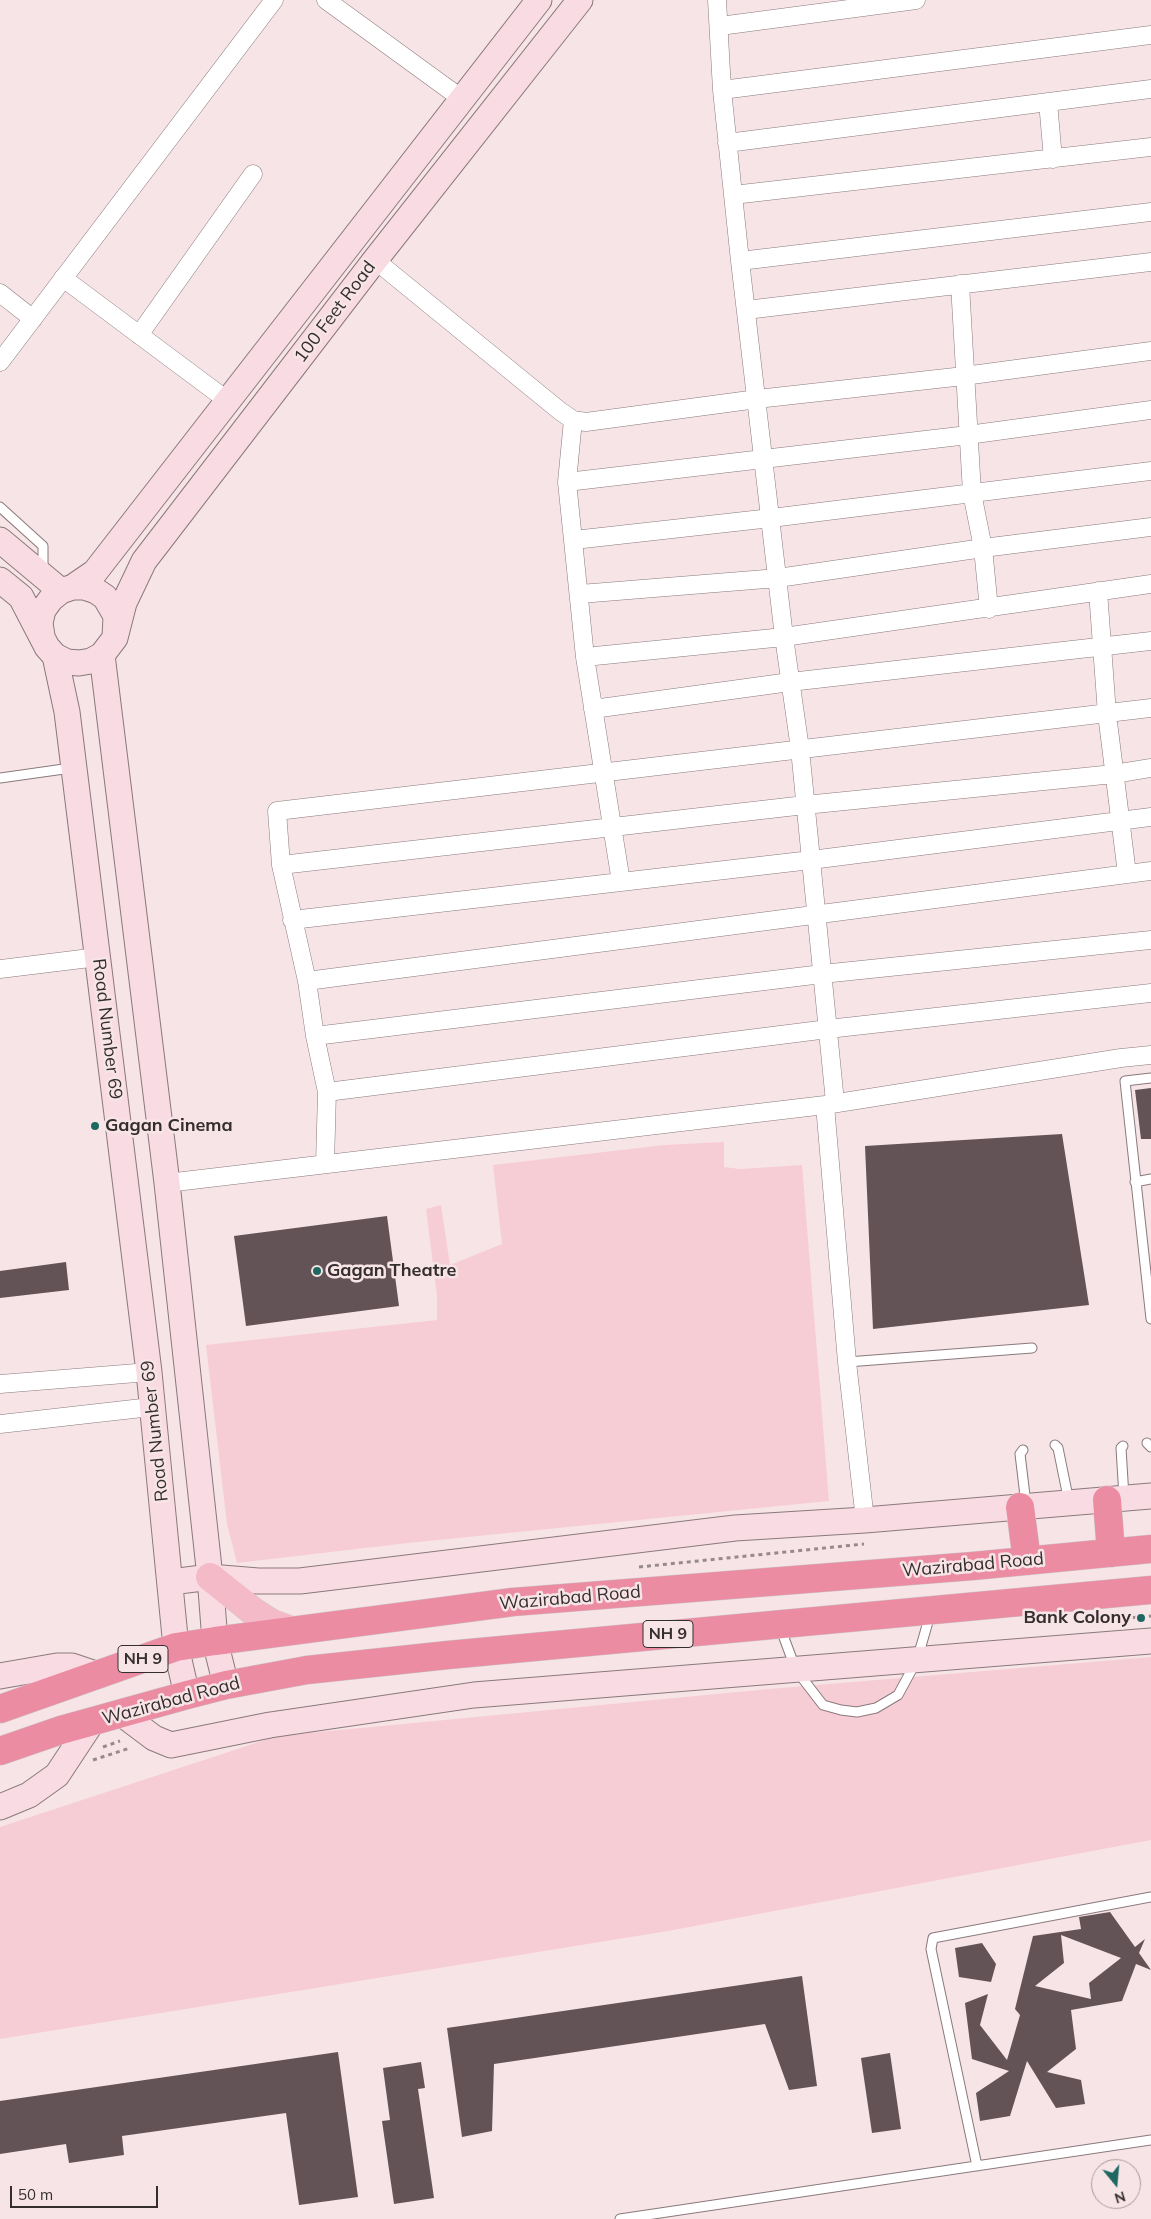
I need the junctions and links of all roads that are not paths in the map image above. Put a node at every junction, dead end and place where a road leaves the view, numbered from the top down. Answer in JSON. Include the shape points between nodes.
{"nodes":[{"id":1,"x":274,"y":0,"type":"edge"},
{"id":2,"x":326,"y":0,"type":"edge"},
{"id":3,"x":539,"y":0,"type":"edge"},
{"id":4,"x":580,"y":0,"type":"edge"},
{"id":5,"x":717,"y":0,"type":"edge"},
{"id":6,"x":916,"y":0,"type":"edge"},
{"id":7,"x":720,"y":26,"type":"junction"},
{"id":8,"x":1151,"y":35,"type":"edge"},
{"id":9,"x":1151,"y":89,"type":"edge"},
{"id":10,"x":722,"y":90,"type":"junction"},
{"id":11,"x":462,"y":99,"type":"junction"},
{"id":12,"x":1048,"y":102,"type":"junction"},
{"id":13,"x":727,"y":143,"type":"junction"},
{"id":14,"x":1151,"y":147,"type":"edge"},
{"id":15,"x":1052,"y":159,"type":"junction"},
{"id":16,"x":253,"y":174,"type":"dead end"},
{"id":17,"x":733,"y":195,"type":"junction"},
{"id":18,"x":1151,"y":212,"type":"edge"},
{"id":19,"x":375,"y":260,"type":"junction"},
{"id":20,"x":740,"y":261,"type":"junction"},
{"id":21,"x":1151,"y":262,"type":"edge"},
{"id":22,"x":64,"y":278,"type":"junction"},
{"id":23,"x":960,"y":284,"type":"junction"},
{"id":24,"x":0,"y":293,"type":"edge"},
{"id":25,"x":746,"y":310,"type":"junction"},
{"id":26,"x":33,"y":319,"type":"junction"},
{"id":27,"x":139,"y":335,"type":"junction"},
{"id":28,"x":1151,"y":351,"type":"edge"},
{"id":29,"x":0,"y":362,"type":"edge"},
{"id":30,"x":964,"y":376,"type":"junction"},
{"id":31,"x":757,"y":399,"type":"junction"},
{"id":32,"x":228,"y":402,"type":"junction"},
{"id":33,"x":1151,"y":410,"type":"edge"},
{"id":34,"x":573,"y":420,"type":"junction"},
{"id":35,"x":968,"y":436,"type":"junction"},
{"id":36,"x":764,"y":459,"type":"junction"},
{"id":37,"x":1151,"y":471,"type":"edge"},
{"id":38,"x":567,"y":482,"type":"junction"},
{"id":39,"x":972,"y":493,"type":"junction"},
{"id":40,"x":0,"y":507,"type":"edge"},
{"id":41,"x":771,"y":518,"type":"junction"},
{"id":42,"x":1151,"y":527,"type":"edge"},
{"id":43,"x":0,"y":540,"type":"edge"},
{"id":44,"x":574,"y":540,"type":"junction"},
{"id":45,"x":982,"y":548,"type":"junction"},
{"id":46,"x":778,"y":578,"type":"junction"},
{"id":47,"x":0,"y":580,"type":"edge"},
{"id":48,"x":59,"y":584,"type":"junction"},
{"id":49,"x":1151,"y":584,"type":"edge"},
{"id":50,"x":1098,"y":591,"type":"junction"},
{"id":51,"x":580,"y":594,"type":"junction"},
{"id":52,"x":989,"y":609,"type":"junction"},
{"id":53,"x":784,"y":637,"type":"junction"},
{"id":54,"x":1151,"y":641,"type":"edge"},
{"id":55,"x":48,"y":646,"type":"junction"},
{"id":56,"x":109,"y":646,"type":"junction"},
{"id":57,"x":1102,"y":647,"type":"junction"},
{"id":58,"x":585,"y":657,"type":"junction"},
{"id":59,"x":790,"y":682,"type":"junction"},
{"id":60,"x":1151,"y":708,"type":"edge"},
{"id":61,"x":593,"y":710,"type":"junction"},
{"id":62,"x":1107,"y":714,"type":"junction"},
{"id":63,"x":800,"y":749,"type":"junction"},
{"id":64,"x":74,"y":767,"type":"junction"},
{"id":65,"x":1151,"y":768,"type":"edge"},
{"id":66,"x":603,"y":773,"type":"junction"},
{"id":67,"x":1114,"y":774,"type":"junction"},
{"id":68,"x":0,"y":778,"type":"edge"},
{"id":69,"x":805,"y":806,"type":"junction"},
{"id":70,"x":1151,"y":817,"type":"edge"},
{"id":71,"x":1120,"y":821,"type":"junction"},
{"id":72,"x":612,"y":827,"type":"junction"},
{"id":73,"x":810,"y":860,"type":"junction"},
{"id":74,"x":281,"y":864,"type":"junction"},
{"id":75,"x":1151,"y":871,"type":"edge"},
{"id":76,"x":1127,"y":874,"type":"junction"},
{"id":77,"x":621,"y":882,"type":"junction"},
{"id":78,"x":816,"y":914,"type":"junction"},
{"id":79,"x":292,"y":920,"type":"junction"},
{"id":80,"x":1151,"y":940,"type":"edge"},
{"id":81,"x":98,"y":957,"type":"junction"},
{"id":82,"x":0,"y":969,"type":"edge"},
{"id":83,"x":822,"y":974,"type":"junction"},
{"id":84,"x":307,"y":980,"type":"junction"},
{"id":85,"x":1151,"y":993,"type":"edge"},
{"id":86,"x":828,"y":1029,"type":"junction"},
{"id":87,"x":315,"y":1036,"type":"junction"},
{"id":88,"x":1151,"y":1055,"type":"edge"},
{"id":89,"x":1151,"y":1078,"type":"edge"},
{"id":90,"x":327,"y":1092,"type":"junction"},
{"id":91,"x":830,"y":1103,"type":"junction"},
{"id":92,"x":325,"y":1164,"type":"junction"},
{"id":93,"x":1151,"y":1179,"type":"edge"},
{"id":94,"x":1135,"y":1182,"type":"junction"},
{"id":95,"x":167,"y":1183,"type":"junction"},
{"id":96,"x":1147,"y":1261,"type":"edge"},
{"id":97,"x":1151,"y":1319,"type":"edge"},
{"id":98,"x":1032,"y":1348,"type":"dead end"},
{"id":99,"x":847,"y":1362,"type":"junction"},
{"id":100,"x":149,"y":1372,"type":"junction"},
{"id":101,"x":0,"y":1384,"type":"edge"},
{"id":102,"x":151,"y":1407,"type":"junction"},
{"id":103,"x":0,"y":1424,"type":"edge"},
{"id":104,"x":1055,"y":1445,"type":"dead end"},
{"id":105,"x":1123,"y":1446,"type":"dead end"},
{"id":106,"x":1023,"y":1450,"type":"dead end"},
{"id":107,"x":1151,"y":1496,"type":"edge"},
{"id":108,"x":1116,"y":1499,"type":"junction"},
{"id":109,"x":1069,"y":1503,"type":"junction"},
{"id":110,"x":1023,"y":1507,"type":"junction"},
{"id":111,"x":865,"y":1520,"type":"junction"},
{"id":112,"x":1151,"y":1549,"type":"edge"},
{"id":113,"x":1111,"y":1553,"type":"junction"},
{"id":114,"x":1027,"y":1561,"type":"junction"},
{"id":115,"x":210,"y":1577,"type":"junction"},
{"id":116,"x":171,"y":1582,"type":"junction"},
{"id":117,"x":1151,"y":1590,"type":"edge"},
{"id":118,"x":931,"y":1610,"type":"junction"},
{"id":119,"x":779,"y":1624,"type":"junction"},
{"id":120,"x":290,"y":1630,"type":"junction"},
{"id":121,"x":215,"y":1641,"type":"junction"},
{"id":122,"x":1151,"y":1641,"type":"edge"},
{"id":123,"x":176,"y":1647,"type":"junction"},
{"id":124,"x":917,"y":1660,"type":"junction"},
{"id":125,"x":796,"y":1670,"type":"junction"},
{"id":126,"x":99,"y":1675,"type":"junction"},
{"id":127,"x":0,"y":1676,"type":"edge"},
{"id":128,"x":226,"y":1685,"type":"junction"},
{"id":129,"x":186,"y":1695,"type":"junction"},
{"id":130,"x":0,"y":1709,"type":"edge"},
{"id":131,"x":122,"y":1714,"type":"junction"},
{"id":132,"x":92,"y":1722,"type":"junction"},
{"id":133,"x":0,"y":1751,"type":"edge"},
{"id":134,"x":0,"y":1807,"type":"edge"},
{"id":135,"x":1151,"y":1897,"type":"edge"},
{"id":136,"x":1151,"y":2140,"type":"edge"},
{"id":137,"x":977,"y":2166,"type":"junction"},
{"id":138,"x":620,"y":2219,"type":"edge"}],
"edges":[{"from":1,"to":22,"type":"street"},
{"from":2,"to":11,"type":"street"},
{"from":3,"to":11,"type":"main road","name":"100 Feet Road"},
{"from":4,"to":19,"type":"main road","name":"100 Feet Road"},
{"from":5,"to":7,"type":"street"},
{"from":6,"to":7,"type":"street"},
{"from":7,"to":10,"type":"street"},
{"from":8,"to":10,"type":"street"},
{"from":9,"to":12,"type":"street"},
{"from":10,"to":13,"type":"street"},
{"from":11,"to":32,"type":"main road","name":"100 Feet Road"},
{"from":12,"to":13,"type":"street"},
{"from":12,"to":15,"type":"street"},
{"from":13,"to":17,"type":"street"},
{"from":14,"to":15,"type":"street"},
{"from":15,"to":17,"type":"street"},
{"from":16,"to":27,"type":"street"},
{"from":17,"to":20,"type":"street"},
{"from":18,"to":20,"type":"street"},
{"from":19,"to":34,"type":"street"},
{"from":19,"to":56,"type":"main road","name":"100 Feet Road","via":[[144,561],[124,603]]},
{"from":20,"to":25,"type":"street"},
{"from":21,"to":23,"type":"street"},
{"from":22,"to":26,"type":"street"},
{"from":22,"to":27,"type":"street"},
{"from":23,"to":25,"type":"street"},
{"from":23,"to":30,"type":"street"},
{"from":24,"to":26,"type":"street"},
{"from":25,"to":31,"type":"street"},
{"from":26,"to":29,"type":"street"},
{"from":27,"to":32,"type":"street"},
{"from":28,"to":30,"type":"street"},
{"from":30,"to":31,"type":"street"},
{"from":30,"to":35,"type":"street"},
{"from":31,"to":34,"type":"street","via":[[603,421]]},
{"from":31,"to":36,"type":"street"},
{"from":32,"to":48,"type":"main road","name":"100 Feet Road","via":[[95,572]]},
{"from":33,"to":35,"type":"street"},
{"from":34,"to":38,"type":"street"},
{"from":35,"to":36,"type":"street"},
{"from":35,"to":39,"type":"street"},
{"from":36,"to":38,"type":"street"},
{"from":36,"to":41,"type":"street"},
{"from":37,"to":39,"type":"street"},
{"from":38,"to":44,"type":"street"},
{"from":39,"to":41,"type":"street"},
{"from":39,"to":45,"type":"street"},
{"from":40,"to":48,"type":"lane","via":[[44,546]]},
{"from":41,"to":44,"type":"street"},
{"from":41,"to":46,"type":"street"},
{"from":42,"to":45,"type":"street"},
{"from":43,"to":48,"type":"main road"},
{"from":44,"to":51,"type":"street"},
{"from":45,"to":46,"type":"street"},
{"from":45,"to":52,"type":"street"},
{"from":46,"to":51,"type":"street"},
{"from":46,"to":53,"type":"street"},
{"from":47,"to":55,"type":"main road","via":[[21,596]]},
{"from":48,"to":55,"type":"main road","via":[[43,610],[40,622]]},
{"from":48,"to":56,"type":"main road","via":[[96,590],[105,597],[116,616]]},
{"from":49,"to":50,"type":"street"},
{"from":50,"to":52,"type":"street"},
{"from":50,"to":57,"type":"street"},
{"from":51,"to":58,"type":"street"},
{"from":52,"to":53,"type":"street"},
{"from":53,"to":58,"type":"street"},
{"from":53,"to":59,"type":"street"},
{"from":54,"to":57,"type":"street"},
{"from":55,"to":56,"type":"main road","via":[[66,662],[79,664],[91,661]]},
{"from":55,"to":64,"type":"main road","name":"Road Number 69","via":[[67,712]]},
{"from":56,"to":95,"type":"main road"},
{"from":57,"to":59,"type":"street"},
{"from":57,"to":62,"type":"street"},
{"from":58,"to":61,"type":"street"},
{"from":59,"to":61,"type":"street"},
{"from":59,"to":63,"type":"street"},
{"from":60,"to":62,"type":"street"},
{"from":61,"to":66,"type":"street"},
{"from":62,"to":63,"type":"street"},
{"from":62,"to":67,"type":"street"},
{"from":63,"to":66,"type":"street"},
{"from":63,"to":69,"type":"street"},
{"from":64,"to":68,"type":"lane"},
{"from":64,"to":81,"type":"main road","name":"Road Number 69"},
{"from":65,"to":67,"type":"street"},
{"from":66,"to":72,"type":"street"},
{"from":66,"to":74,"type":"street","via":[[277,811]]},
{"from":67,"to":69,"type":"street"},
{"from":67,"to":71,"type":"street"},
{"from":69,"to":72,"type":"street"},
{"from":69,"to":73,"type":"street"},
{"from":70,"to":71,"type":"street"},
{"from":71,"to":73,"type":"street"},
{"from":71,"to":76,"type":"street"},
{"from":72,"to":74,"type":"street"},
{"from":72,"to":77,"type":"street"},
{"from":73,"to":77,"type":"street"},
{"from":73,"to":78,"type":"street"},
{"from":74,"to":79,"type":"street"},
{"from":75,"to":76,"type":"street"},
{"from":76,"to":78,"type":"street"},
{"from":77,"to":79,"type":"street"},
{"from":78,"to":83,"type":"street"},
{"from":78,"to":84,"type":"street"},
{"from":79,"to":84,"type":"street"},
{"from":80,"to":83,"type":"street"},
{"from":81,"to":82,"type":"street"},
{"from":81,"to":100,"type":"main road","name":"Road Number 69"},
{"from":83,"to":86,"type":"street"},
{"from":83,"to":87,"type":"street"},
{"from":84,"to":87,"type":"street"},
{"from":85,"to":86,"type":"street"},
{"from":86,"to":90,"type":"street"},
{"from":86,"to":91,"type":"street"},
{"from":87,"to":90,"type":"street"},
{"from":88,"to":91,"type":"street"},
{"from":89,"to":94,"type":"lane","via":[[1125,1081]]},
{"from":90,"to":92,"type":"street"},
{"from":91,"to":92,"type":"street"},
{"from":91,"to":99,"type":"street"},
{"from":92,"to":95,"type":"street"},
{"from":93,"to":94,"type":"lane"},
{"from":94,"to":96,"type":"lane"},
{"from":95,"to":115,"type":"main road"},
{"from":96,"to":97,"type":"lane"},
{"from":98,"to":99,"type":"lane"},
{"from":99,"to":111,"type":"street"},
{"from":100,"to":101,"type":"street"},
{"from":100,"to":102,"type":"main road","name":"Road Number 69"},
{"from":102,"to":103,"type":"street"},
{"from":102,"to":116,"type":"main road","name":"Road Number 69"},
{"from":104,"to":109,"type":"lane"},
{"from":105,"to":108,"type":"lane"},
{"from":106,"to":110,"type":"lane","via":[[1020,1454]]},
{"from":107,"to":108,"type":"main road"},
{"from":108,"to":109,"type":"main road"},
{"from":108,"to":113,"type":"highway"},
{"from":109,"to":110,"type":"main road"},
{"from":110,"to":111,"type":"main road"},
{"from":110,"to":114,"type":"highway"},
{"from":111,"to":115,"type":"main road","via":[[735,1528],[300,1580]]},
{"from":112,"to":113,"type":"highway","name":"Wazirabad Road","number":"NH 9"},
{"from":113,"to":114,"type":"highway","name":"Wazirabad Road","number":"NH 9"},
{"from":114,"to":120,"type":"highway","name":"Wazirabad Road","number":"NH 9","via":[[513,1602]]},
{"from":115,"to":116,"type":"main road"},
{"from":115,"to":120,"type":"main road","via":[[254,1612]]},
{"from":115,"to":121,"type":"main road"},
{"from":116,"to":123,"type":"main road","name":"Road Number 69"},
{"from":117,"to":118,"type":"highway","name":"Wazirabad Road","number":"NH 9"},
{"from":118,"to":119,"type":"highway","name":"Wazirabad Road","number":"NH 9"},
{"from":118,"to":124,"type":"lane"},
{"from":119,"to":125,"type":"lane"},
{"from":119,"to":128,"type":"highway","name":"Wazirabad Road","number":"NH 9","via":[[307,1670]]},
{"from":120,"to":121,"type":"highway","name":"Wazirabad Road","number":"NH 9"},
{"from":121,"to":123,"type":"highway","name":"Wazirabad Road","number":"NH 9"},
{"from":121,"to":128,"type":"main road"},
{"from":122,"to":124,"type":"main road"},
{"from":123,"to":126,"type":"highway","name":"Wazirabad Road","number":"NH 9"},
{"from":123,"to":129,"type":"main road","name":"Road Number 69"},
{"from":124,"to":125,"type":"main road"},
{"from":124,"to":125,"type":"lane","via":[[898,1695],[876,1708],[857,1712],[823,1705]]},
{"from":125,"to":131,"type":"main road","via":[[474,1695],[270,1725],[171,1745],[154,1738]]},
{"from":126,"to":127,"type":"main road","via":[[72,1666],[57,1666]]},
{"from":126,"to":130,"type":"highway","name":"Wazirabad Road","number":"NH 9"},
{"from":128,"to":129,"type":"highway","name":"Wazirabad Road","number":"NH 9"},
{"from":129,"to":131,"type":"highway","name":"Wazirabad Road","number":"NH 9"},
{"from":131,"to":132,"type":"highway","name":"Wazirabad Road","number":"NH 9"},
{"from":132,"to":133,"type":"highway","name":"Wazirabad Road","number":"NH 9"},
{"from":132,"to":134,"type":"main road","via":[[57,1775],[29,1795]]},
{"from":135,"to":137,"type":"lane","via":[[933,1938],[932,1949]]},
{"from":136,"to":137,"type":"lane"},
{"from":137,"to":138,"type":"lane"}]}
